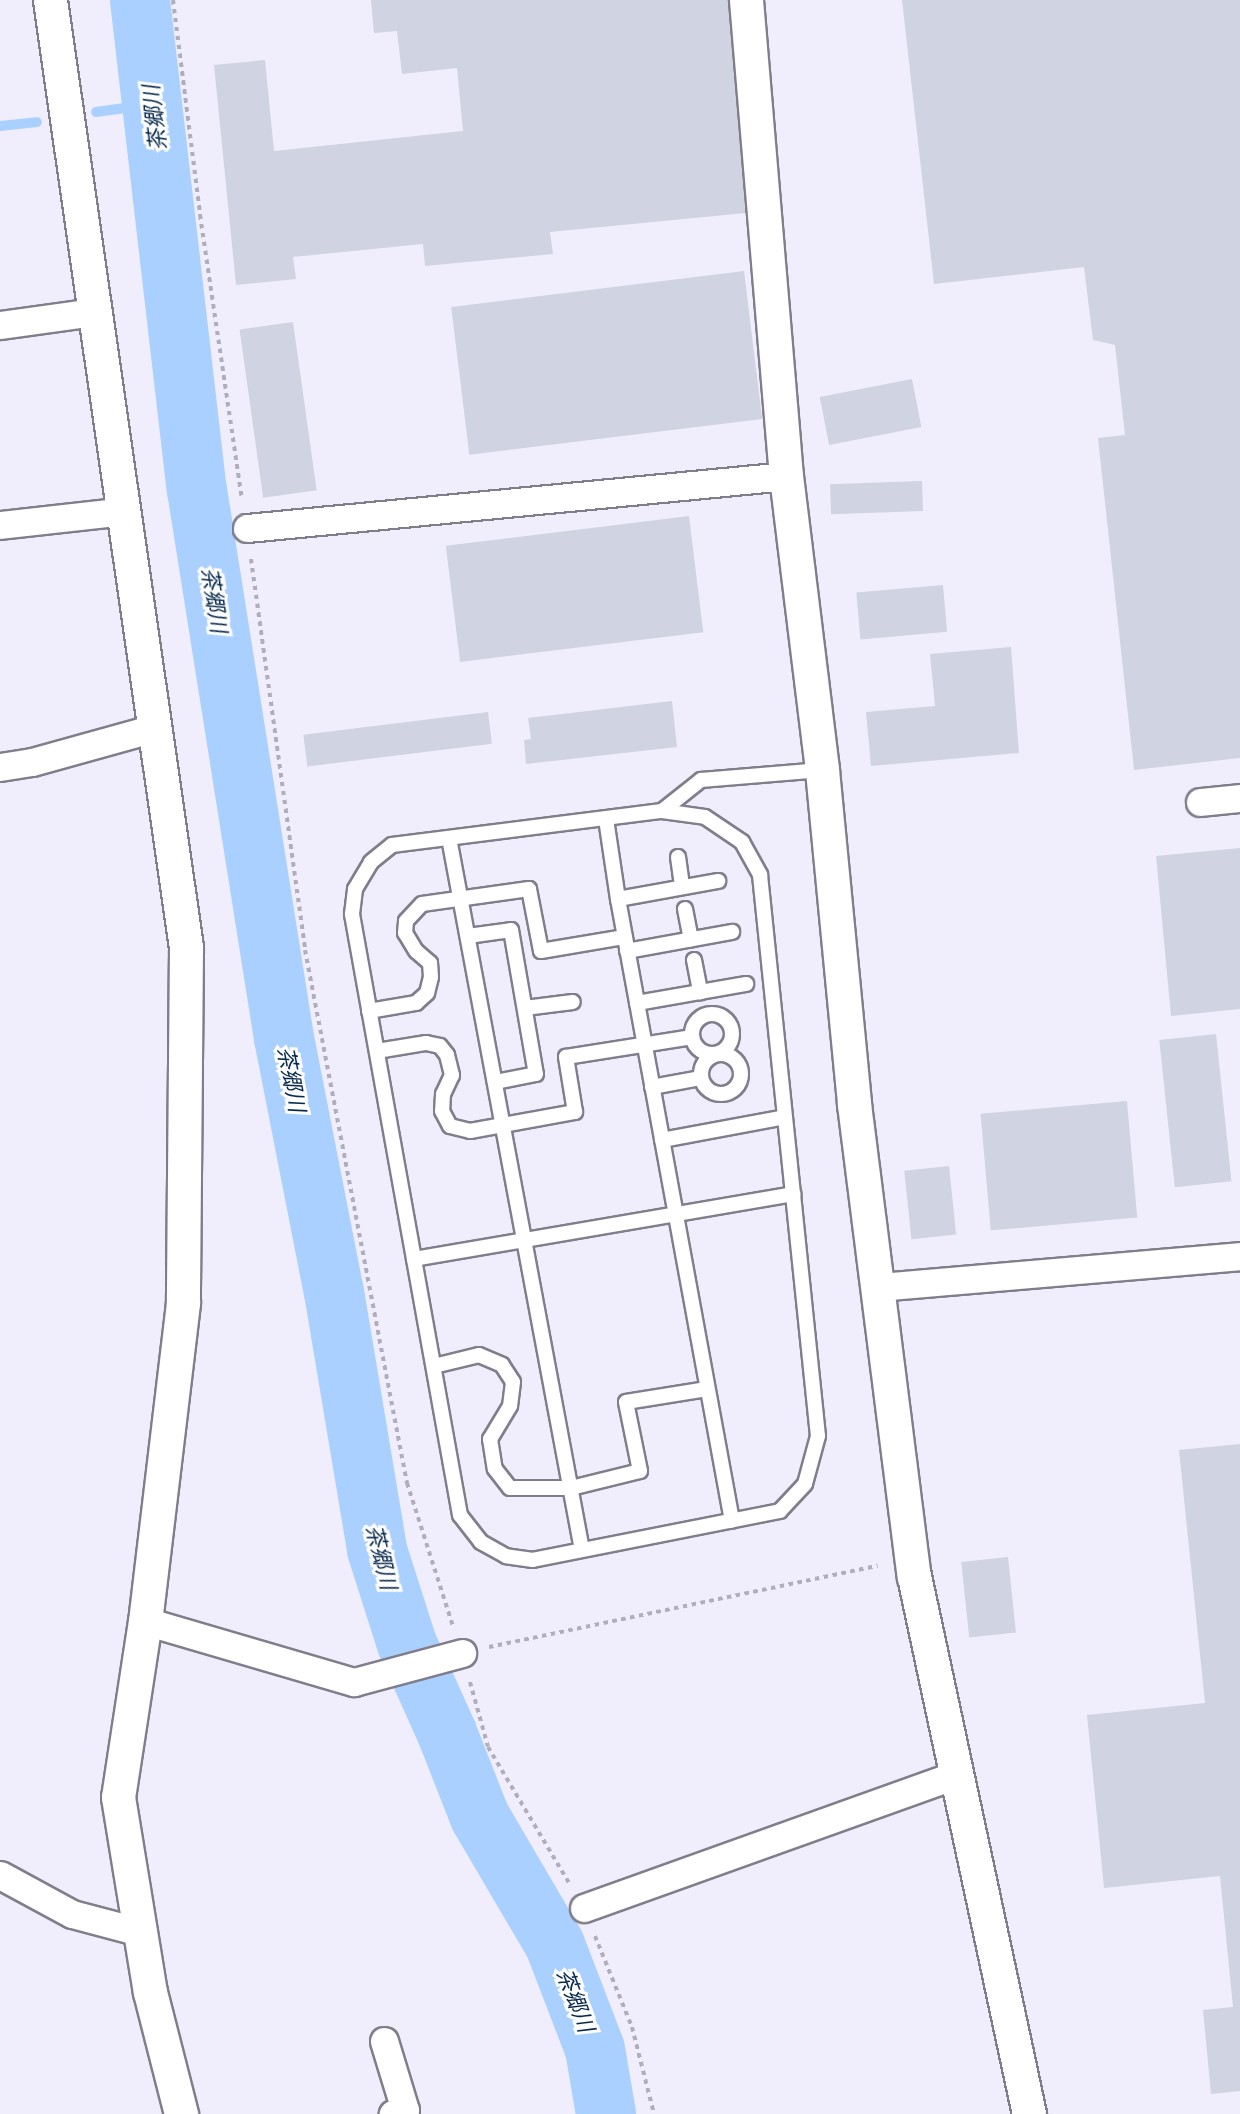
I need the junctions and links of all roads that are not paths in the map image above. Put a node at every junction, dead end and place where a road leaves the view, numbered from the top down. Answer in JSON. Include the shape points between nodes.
{"nodes":[{"id":1,"x":50,"y":0,"type":"edge"},
{"id":2,"x":746,"y":0,"type":"edge"},
{"id":3,"x":94,"y":312,"type":"junction"},
{"id":4,"x":0,"y":325,"type":"edge"},
{"id":5,"x":786,"y":476,"type":"junction"},
{"id":6,"x":124,"y":511,"type":"junction"},
{"id":7,"x":0,"y":525,"type":"edge"},
{"id":8,"x":247,"y":528,"type":"road end"},
{"id":9,"x":155,"y":728,"type":"junction"},
{"id":10,"x":0,"y":767,"type":"edge"},
{"id":11,"x":822,"y":770,"type":"junction"},
{"id":12,"x":1240,"y":798,"type":"edge"},
{"id":13,"x":1200,"y":802,"type":"dead end"},
{"id":14,"x":662,"y":812,"type":"junction"},
{"id":15,"x":606,"y":819,"type":"junction"},
{"id":16,"x":449,"y":838,"type":"junction"},
{"id":17,"x":678,"y":857,"type":"dead end"},
{"id":18,"x":718,"y":881,"type":"dead end"},
{"id":19,"x":682,"y":887,"type":"junction"},
{"id":20,"x":460,"y":899,"type":"junction"},
{"id":21,"x":618,"y":899,"type":"junction"},
{"id":22,"x":686,"y":909,"type":"dead end"},
{"id":23,"x":732,"y":932,"type":"dead end"},
{"id":24,"x":468,"y":936,"type":"junction"},
{"id":25,"x":692,"y":939,"type":"junction"},
{"id":26,"x":626,"y":944,"type":"junction"},
{"id":27,"x":694,"y":960,"type":"dead end"},
{"id":28,"x":746,"y":984,"type":"dead end"},
{"id":29,"x":700,"y":992,"type":"junction"},
{"id":30,"x":573,"y":1002,"type":"dead end"},
{"id":31,"x":636,"y":1003,"type":"junction"},
{"id":32,"x":525,"y":1008,"type":"junction"},
{"id":33,"x":369,"y":1011,"type":"junction"},
{"id":34,"x":692,"y":1037,"type":"dead end"},
{"id":35,"x":644,"y":1046,"type":"junction"},
{"id":36,"x":377,"y":1051,"type":"junction"},
{"id":37,"x":701,"y":1078,"type":"dead end"},
{"id":38,"x":495,"y":1082,"type":"junction"},
{"id":39,"x":652,"y":1087,"type":"junction"},
{"id":40,"x":785,"y":1117,"type":"junction"},
{"id":41,"x":503,"y":1126,"type":"junction"},
{"id":42,"x":662,"y":1140,"type":"junction"},
{"id":43,"x":793,"y":1194,"type":"junction"},
{"id":44,"x":675,"y":1214,"type":"junction"},
{"id":45,"x":524,"y":1240,"type":"junction"},
{"id":46,"x":1240,"y":1256,"type":"edge"},
{"id":47,"x":414,"y":1259,"type":"junction"},
{"id":48,"x":879,"y":1287,"type":"junction"},
{"id":49,"x":434,"y":1366,"type":"junction"},
{"id":50,"x":707,"y":1389,"type":"junction"},
{"id":51,"x":571,"y":1488,"type":"junction"},
{"id":52,"x":732,"y":1521,"type":"junction"},
{"id":53,"x":582,"y":1550,"type":"junction"},
{"id":54,"x":145,"y":1621,"type":"junction"},
{"id":55,"x":462,"y":1653,"type":"road end"},
{"id":56,"x":957,"y":1775,"type":"junction"},
{"id":57,"x":0,"y":1875,"type":"edge"},
{"id":58,"x":584,"y":1908,"type":"road end"},
{"id":59,"x":140,"y":1932,"type":"junction"},
{"id":60,"x":384,"y":2041,"type":"dead end"},
{"id":61,"x":181,"y":2114,"type":"edge"},
{"id":62,"x":393,"y":2114,"type":"edge"},
{"id":63,"x":1029,"y":2114,"type":"edge"}],
"edges":[{"from":1,"to":3,"type":"street"},
{"from":2,"to":5,"type":"street"},
{"from":3,"to":4,"type":"street"},
{"from":3,"to":6,"type":"street"},
{"from":5,"to":8,"type":"street"},
{"from":5,"to":11,"type":"street"},
{"from":6,"to":7,"type":"street"},
{"from":6,"to":9,"type":"street"},
{"from":9,"to":10,"type":"street"},
{"from":9,"to":54,"type":"street","via":[[186,947],[183,1303]]},
{"from":11,"to":14,"type":"lane","via":[[701,780]]},
{"from":11,"to":48,"type":"street","via":[[854,1104]]},
{"from":12,"to":13,"type":"street"},
{"from":14,"to":15,"type":"lane"},
{"from":14,"to":40,"type":"lane","via":[[705,817],[742,842],[760,875]]},
{"from":15,"to":16,"type":"lane"},
{"from":15,"to":21,"type":"lane"},
{"from":16,"to":20,"type":"lane"},
{"from":16,"to":33,"type":"lane","via":[[392,845],[371,862],[355,889],[352,914]]},
{"from":17,"to":19,"type":"lane"},
{"from":18,"to":19,"type":"lane"},
{"from":19,"to":21,"type":"lane"},
{"from":20,"to":24,"type":"lane"},
{"from":20,"to":26,"type":"lane","via":[[529,890],[541,951]]},
{"from":20,"to":33,"type":"lane","via":[[422,903],[406,921],[409,941],[430,963],[427,993],[416,1003]]},
{"from":21,"to":26,"type":"lane"},
{"from":22,"to":25,"type":"lane"},
{"from":23,"to":25,"type":"lane"},
{"from":24,"to":32,"type":"lane","via":[[511,930]]},
{"from":24,"to":38,"type":"lane"},
{"from":25,"to":26,"type":"lane"},
{"from":26,"to":31,"type":"lane"},
{"from":27,"to":29,"type":"lane"},
{"from":28,"to":29,"type":"lane"},
{"from":29,"to":31,"type":"lane"},
{"from":30,"to":32,"type":"lane"},
{"from":31,"to":35,"type":"lane"},
{"from":32,"to":38,"type":"lane","via":[[536,1074]]},
{"from":33,"to":36,"type":"lane"},
{"from":34,"to":35,"type":"lane"},
{"from":35,"to":39,"type":"lane"},
{"from":35,"to":41,"type":"lane","via":[[566,1057],[575,1112]]},
{"from":36,"to":41,"type":"lane","via":[[426,1043],[440,1046],[447,1055],[452,1075],[442,1102],[450,1126],[470,1131]]},
{"from":36,"to":47,"type":"lane"},
{"from":37,"to":39,"type":"lane"},
{"from":38,"to":41,"type":"lane"},
{"from":39,"to":42,"type":"lane"},
{"from":40,"to":42,"type":"lane"},
{"from":40,"to":43,"type":"lane"},
{"from":41,"to":45,"type":"lane"},
{"from":42,"to":44,"type":"lane"},
{"from":43,"to":44,"type":"lane"},
{"from":43,"to":52,"type":"lane","via":[[818,1436],[805,1484],[780,1511]]},
{"from":44,"to":45,"type":"lane"},
{"from":44,"to":50,"type":"lane"},
{"from":45,"to":47,"type":"lane"},
{"from":45,"to":51,"type":"lane"},
{"from":46,"to":48,"type":"street"},
{"from":47,"to":49,"type":"lane"},
{"from":48,"to":56,"type":"street","via":[[912,1560]]},
{"from":49,"to":51,"type":"lane","via":[[479,1355],[502,1365],[513,1382],[510,1406],[490,1439],[495,1469],[510,1488]]},
{"from":49,"to":53,"type":"lane","via":[[460,1515],[481,1542],[506,1556],[533,1560]]},
{"from":50,"to":51,"type":"lane","via":[[626,1402],[640,1471]]},
{"from":50,"to":52,"type":"lane"},
{"from":51,"to":53,"type":"lane"},
{"from":52,"to":53,"type":"lane"},
{"from":54,"to":55,"type":"street","via":[[354,1682]]},
{"from":54,"to":59,"type":"street","via":[[118,1797]]},
{"from":56,"to":58,"type":"street"},
{"from":56,"to":63,"type":"street"},
{"from":57,"to":59,"type":"street","via":[[72,1914]]},
{"from":59,"to":61,"type":"street","via":[[150,1992]]},
{"from":60,"to":62,"type":"street","via":[[405,2110]]}]}
